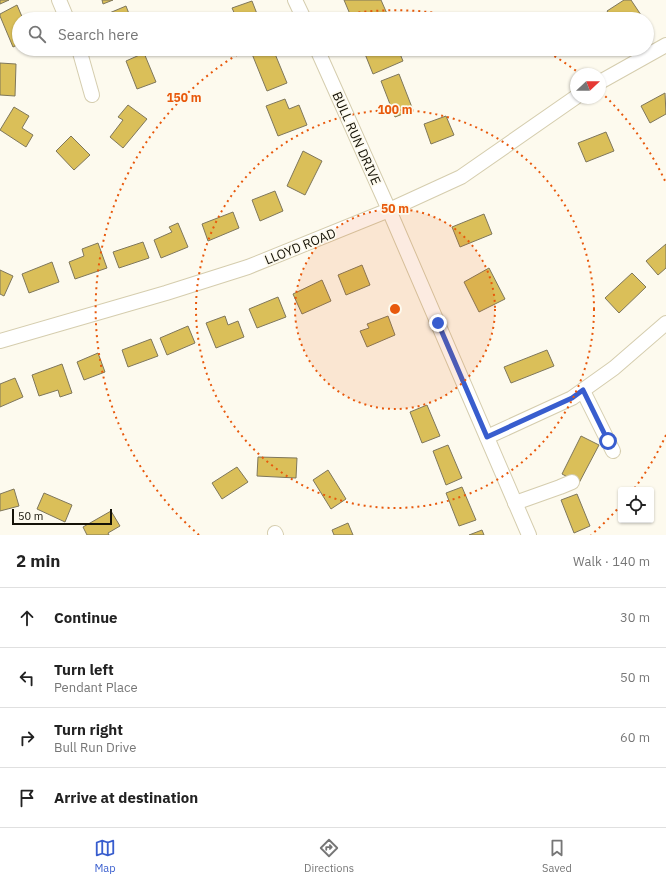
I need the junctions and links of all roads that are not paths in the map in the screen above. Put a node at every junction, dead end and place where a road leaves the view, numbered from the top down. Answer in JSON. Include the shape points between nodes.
{"nodes":[{"id":1,"x":59,"y":0,"type":"edge"},
{"id":2,"x":295,"y":0,"type":"edge"},
{"id":3,"x":64,"y":12,"type":"edge"},
{"id":4,"x":301,"y":12,"type":"edge"},
{"id":5,"x":666,"y":45,"type":"edge"},
{"id":6,"x":654,"y":52,"type":"edge"},
{"id":7,"x":81,"y":56,"type":"edge"},
{"id":8,"x":320,"y":56,"type":"edge"},
{"id":9,"x":646,"y":56,"type":"edge"},
{"id":10,"x":606,"y":79,"type":"edge"},
{"id":11,"x":92,"y":95,"type":"dead end"},
{"id":12,"x":570,"y":102,"type":"edge"},
{"id":13,"x":389,"y":210,"type":"junction"},
{"id":14,"x":666,"y":323,"type":"edge"},
{"id":15,"x":0,"y":341,"type":"edge"},
{"id":16,"x":583,"y":390,"type":"junction"},
{"id":17,"x":487,"y":437,"type":"junction"},
{"id":18,"x":613,"y":451,"type":"dead end"},
{"id":19,"x":572,"y":482,"type":"dead end"},
{"id":20,"x":515,"y":503,"type":"junction"},
{"id":21,"x":529,"y":535,"type":"edge"}],
"edges":[{"from":1,"to":3,"type":"street"},
{"from":2,"to":4,"type":"street"},
{"from":5,"to":6,"type":"street"},
{"from":7,"to":11,"type":"street"},
{"from":8,"to":13,"type":"street","name":"BULL RUN DRIVE"},
{"from":9,"to":10,"type":"street"},
{"from":12,"to":13,"type":"street","name":"LLOYD ROAD","via":[[461,177]]},
{"from":13,"to":15,"type":"street","name":"LLOYD ROAD","via":[[248,267]]},
{"from":13,"to":17,"type":"street","name":"BULL RUN DRIVE"},
{"from":14,"to":16,"type":"street","via":[[614,368]]},
{"from":16,"to":17,"type":"street","via":[[572,398]]},
{"from":16,"to":18,"type":"street"},
{"from":17,"to":20,"type":"street","name":"BULL RUN DRIVE"},
{"from":19,"to":20,"type":"street"},
{"from":20,"to":21,"type":"street","name":"BULL RUN DRIVE"}]}
